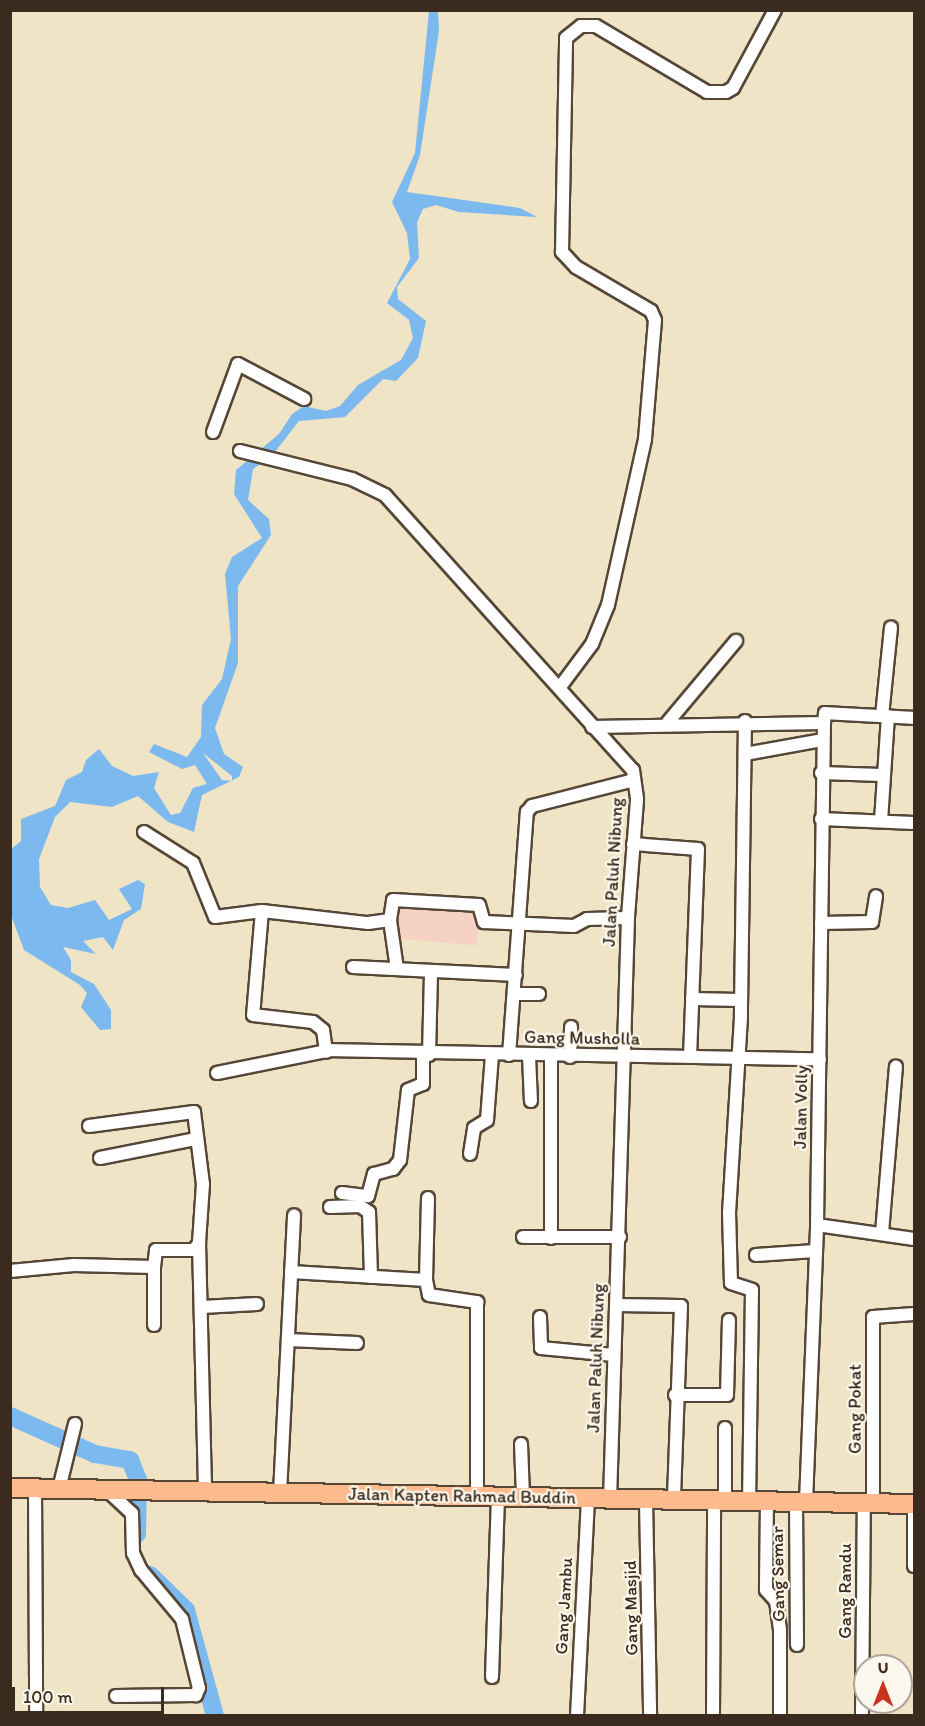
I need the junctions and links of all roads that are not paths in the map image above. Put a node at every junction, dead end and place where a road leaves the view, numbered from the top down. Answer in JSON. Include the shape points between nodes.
{"nodes":[{"id":1,"x":775,"y":10,"type":"edge"},
{"id":2,"x":304,"y":399,"type":"dead end"},
{"id":3,"x":213,"y":432,"type":"dead end"},
{"id":4,"x":240,"y":451,"type":"dead end"},
{"id":5,"x":891,"y":627,"type":"dead end"},
{"id":6,"x":736,"y":641,"type":"dead end"},
{"id":7,"x":560,"y":687,"type":"junction"},
{"id":8,"x":885,"y":716,"type":"junction"},
{"id":9,"x":915,"y":717,"type":"edge"},
{"id":10,"x":824,"y":718,"type":"junction"},
{"id":11,"x":745,"y":721,"type":"junction"},
{"id":12,"x":668,"y":722,"type":"junction"},
{"id":13,"x":592,"y":727,"type":"junction"},
{"id":14,"x":822,"y":740,"type":"junction"},
{"id":15,"x":745,"y":754,"type":"junction"},
{"id":16,"x":821,"y":773,"type":"junction"},
{"id":17,"x":882,"y":775,"type":"junction"},
{"id":18,"x":634,"y":780,"type":"junction"},
{"id":19,"x":820,"y":819,"type":"junction"},
{"id":20,"x":881,"y":821,"type":"junction"},
{"id":21,"x":915,"y":823,"type":"edge"},
{"id":22,"x":144,"y":832,"type":"dead end"},
{"id":23,"x":633,"y":844,"type":"junction"},
{"id":24,"x":876,"y":896,"type":"dead end"},
{"id":25,"x":262,"y":911,"type":"junction"},
{"id":26,"x":628,"y":918,"type":"junction"},
{"id":27,"x":390,"y":920,"type":"junction"},
{"id":28,"x":820,"y":923,"type":"junction"},
{"id":29,"x":520,"y":924,"type":"junction"},
{"id":30,"x":353,"y":967,"type":"dead end"},
{"id":31,"x":397,"y":969,"type":"junction"},
{"id":32,"x":431,"y":971,"type":"junction"},
{"id":33,"x":516,"y":975,"type":"junction"},
{"id":34,"x":515,"y":994,"type":"junction"},
{"id":35,"x":539,"y":994,"type":"dead end"},
{"id":36,"x":692,"y":999,"type":"junction"},
{"id":37,"x":740,"y":1000,"type":"junction"},
{"id":38,"x":571,"y":1027,"type":"dead end"},
{"id":39,"x":333,"y":1050,"type":"junction"},
{"id":40,"x":426,"y":1054,"type":"junction"},
{"id":41,"x":492,"y":1055,"type":"junction"},
{"id":42,"x":509,"y":1055,"type":"junction"},
{"id":43,"x":529,"y":1056,"type":"junction"},
{"id":44,"x":551,"y":1056,"type":"junction"},
{"id":45,"x":690,"y":1056,"type":"junction"},
{"id":46,"x":570,"y":1057,"type":"junction"},
{"id":47,"x":739,"y":1057,"type":"junction"},
{"id":48,"x":624,"y":1058,"type":"junction"},
{"id":49,"x":820,"y":1059,"type":"junction"},
{"id":50,"x":896,"y":1067,"type":"dead end"},
{"id":51,"x":220,"y":1071,"type":"dead end"},
{"id":52,"x":531,"y":1101,"type":"dead end"},
{"id":53,"x":89,"y":1126,"type":"dead end"},
{"id":54,"x":196,"y":1139,"type":"junction"},
{"id":55,"x":470,"y":1154,"type":"dead end"},
{"id":56,"x":100,"y":1158,"type":"dead end"},
{"id":57,"x":342,"y":1193,"type":"dead end"},
{"id":58,"x":428,"y":1198,"type":"dead end"},
{"id":59,"x":330,"y":1206,"type":"dead end"},
{"id":60,"x":294,"y":1215,"type":"dead end"},
{"id":61,"x":817,"y":1225,"type":"junction"},
{"id":62,"x":882,"y":1233,"type":"junction"},
{"id":63,"x":523,"y":1237,"type":"dead end"},
{"id":64,"x":620,"y":1237,"type":"junction"},
{"id":65,"x":551,"y":1238,"type":"junction"},
{"id":66,"x":915,"y":1239,"type":"edge"},
{"id":67,"x":199,"y":1243,"type":"junction"},
{"id":68,"x":815,"y":1251,"type":"junction"},
{"id":69,"x":756,"y":1255,"type":"dead end"},
{"id":70,"x":154,"y":1267,"type":"junction"},
{"id":71,"x":10,"y":1271,"type":"edge"},
{"id":72,"x":291,"y":1272,"type":"junction"},
{"id":73,"x":371,"y":1277,"type":"junction"},
{"id":74,"x":426,"y":1280,"type":"junction"},
{"id":75,"x":616,"y":1302,"type":"junction"},
{"id":76,"x":257,"y":1304,"type":"dead end"},
{"id":77,"x":202,"y":1307,"type":"junction"},
{"id":78,"x":915,"y":1314,"type":"edge"},
{"id":79,"x":540,"y":1317,"type":"dead end"},
{"id":80,"x":729,"y":1320,"type":"dead end"},
{"id":81,"x":154,"y":1325,"type":"dead end"},
{"id":82,"x":288,"y":1340,"type":"junction"},
{"id":83,"x":357,"y":1343,"type":"dead end"},
{"id":84,"x":614,"y":1355,"type":"junction"},
{"id":85,"x":675,"y":1395,"type":"junction"},
{"id":86,"x":75,"y":1424,"type":"dead end"},
{"id":87,"x":725,"y":1428,"type":"dead end"},
{"id":88,"x":521,"y":1444,"type":"dead end"},
{"id":89,"x":10,"y":1488,"type":"edge"},
{"id":90,"x":35,"y":1488,"type":"junction"},
{"id":91,"x":59,"y":1489,"type":"junction"},
{"id":92,"x":108,"y":1491,"type":"junction"},
{"id":93,"x":205,"y":1492,"type":"junction"},
{"id":94,"x":280,"y":1493,"type":"junction"},
{"id":95,"x":477,"y":1497,"type":"junction"},
{"id":96,"x":498,"y":1497,"type":"junction"},
{"id":97,"x":523,"y":1497,"type":"junction"},
{"id":98,"x":588,"y":1498,"type":"junction"},
{"id":99,"x":610,"y":1499,"type":"junction"},
{"id":100,"x":646,"y":1500,"type":"junction"},
{"id":101,"x":674,"y":1500,"type":"junction"},
{"id":102,"x":720,"y":1501,"type":"junction"},
{"id":103,"x":758,"y":1502,"type":"junction"},
{"id":104,"x":801,"y":1502,"type":"junction"},
{"id":105,"x":868,"y":1503,"type":"junction"},
{"id":106,"x":914,"y":1504,"type":"edge"},
{"id":107,"x":915,"y":1566,"type":"edge"},
{"id":108,"x":797,"y":1645,"type":"dead end"},
{"id":109,"x":492,"y":1677,"type":"dead end"},
{"id":110,"x":116,"y":1696,"type":"dead end"},
{"id":111,"x":36,"y":1716,"type":"edge"},
{"id":112,"x":577,"y":1716,"type":"edge"},
{"id":113,"x":650,"y":1716,"type":"edge"},
{"id":114,"x":713,"y":1716,"type":"edge"},
{"id":115,"x":780,"y":1716,"type":"edge"},
{"id":116,"x":862,"y":1716,"type":"edge"}],
"edges":[{"from":1,"to":7,"type":"street","via":[[733,88],[726,92],[707,92],[596,26],[581,26],[566,38],[562,252],[576,267],[651,311],[655,321],[645,439],[608,605],[592,644]]},
{"from":2,"to":3,"type":"street","via":[[238,364]]},
{"from":4,"to":7,"type":"street","name":"Jalan Paluh Nibung","via":[[352,478],[385,495]]},
{"from":5,"to":8,"type":"street"},
{"from":6,"to":12,"type":"street"},
{"from":7,"to":13,"type":"street","name":"Jalan Paluh Nibung"},
{"from":8,"to":9,"type":"street"},
{"from":8,"to":10,"type":"street"},
{"from":8,"to":17,"type":"street"},
{"from":10,"to":11,"type":"street"},
{"from":10,"to":14,"type":"street","name":"Jalan Volly"},
{"from":11,"to":12,"type":"street"},
{"from":11,"to":15,"type":"street"},
{"from":12,"to":13,"type":"street"},
{"from":13,"to":18,"type":"street","name":"Jalan Paluh Nibung","via":[[633,770]]},
{"from":14,"to":15,"type":"street"},
{"from":14,"to":16,"type":"street","name":"Jalan Volly"},
{"from":15,"to":37,"type":"street"},
{"from":16,"to":17,"type":"street"},
{"from":16,"to":19,"type":"street","name":"Jalan Volly"},
{"from":17,"to":20,"type":"street"},
{"from":18,"to":23,"type":"street","name":"Jalan Paluh Nibung"},
{"from":18,"to":29,"type":"street","via":[[532,806],[525,828]]},
{"from":19,"to":20,"type":"street"},
{"from":19,"to":28,"type":"street","name":"Jalan Volly"},
{"from":20,"to":21,"type":"street"},
{"from":22,"to":25,"type":"street","via":[[193,863],[215,917]]},
{"from":23,"to":26,"type":"street","name":"Jalan Paluh Nibung"},
{"from":23,"to":36,"type":"street","via":[[698,849]]},
{"from":24,"to":28,"type":"street","via":[[872,922]]},
{"from":25,"to":27,"type":"street","via":[[349,924]]},
{"from":25,"to":39,"type":"street","via":[[253,1015],[313,1022]]},
{"from":26,"to":29,"type":"street","via":[[586,919],[574,926]]},
{"from":26,"to":48,"type":"street","name":"Jalan Paluh Nibung"},
{"from":27,"to":29,"type":"street","via":[[393,900],[479,905],[484,922]]},
{"from":27,"to":31,"type":"street"},
{"from":28,"to":49,"type":"street","name":"Jalan Volly"},
{"from":29,"to":33,"type":"street"},
{"from":30,"to":31,"type":"street"},
{"from":31,"to":32,"type":"street"},
{"from":32,"to":33,"type":"street"},
{"from":32,"to":40,"type":"street"},
{"from":33,"to":34,"type":"street"},
{"from":34,"to":35,"type":"street"},
{"from":34,"to":42,"type":"street"},
{"from":36,"to":37,"type":"street"},
{"from":36,"to":45,"type":"street"},
{"from":37,"to":47,"type":"street"},
{"from":38,"to":46,"type":"street"},
{"from":39,"to":40,"type":"street","name":"Gang Musholla"},
{"from":39,"to":51,"type":"street","name":"Gang Musholla"},
{"from":40,"to":41,"type":"street","name":"Gang Musholla"},
{"from":40,"to":57,"type":"street","via":[[423,1084],[408,1090],[400,1160],[393,1169],[374,1174],[369,1196]]},
{"from":41,"to":42,"type":"street","name":"Gang Musholla"},
{"from":41,"to":55,"type":"street","via":[[487,1120],[474,1128]]},
{"from":42,"to":43,"type":"street","name":"Gang Musholla"},
{"from":43,"to":44,"type":"street","name":"Gang Musholla"},
{"from":43,"to":52,"type":"street"},
{"from":44,"to":46,"type":"street","name":"Gang Musholla"},
{"from":44,"to":65,"type":"street"},
{"from":45,"to":47,"type":"street","name":"Gang Musholla"},
{"from":45,"to":48,"type":"street","name":"Gang Musholla"},
{"from":46,"to":48,"type":"street","name":"Gang Musholla"},
{"from":47,"to":49,"type":"street","name":"Gang Musholla"},
{"from":47,"to":103,"type":"street","via":[[730,1272],[732,1284],[752,1290]]},
{"from":48,"to":64,"type":"street","name":"Jalan Paluh Nibung"},
{"from":49,"to":61,"type":"street","name":"Jalan Volly"},
{"from":50,"to":62,"type":"street"},
{"from":53,"to":54,"type":"street","via":[[194,1112]]},
{"from":54,"to":56,"type":"street"},
{"from":54,"to":67,"type":"street","via":[[203,1184]]},
{"from":58,"to":74,"type":"street"},
{"from":59,"to":73,"type":"street","via":[[360,1206],[369,1212]]},
{"from":60,"to":72,"type":"street"},
{"from":61,"to":62,"type":"street"},
{"from":61,"to":68,"type":"street","name":"Jalan Volly"},
{"from":62,"to":66,"type":"street"},
{"from":63,"to":65,"type":"street"},
{"from":64,"to":65,"type":"street"},
{"from":64,"to":75,"type":"street","name":"Jalan Paluh Nibung"},
{"from":67,"to":70,"type":"street","via":[[194,1250],[156,1250]]},
{"from":67,"to":77,"type":"street"},
{"from":68,"to":69,"type":"street"},
{"from":68,"to":104,"type":"street","name":"Jalan Volly"},
{"from":70,"to":71,"type":"street","via":[[74,1265]]},
{"from":70,"to":81,"type":"street"},
{"from":72,"to":73,"type":"street"},
{"from":72,"to":82,"type":"street"},
{"from":73,"to":74,"type":"street"},
{"from":74,"to":95,"type":"street","via":[[429,1295],[477,1302]]},
{"from":75,"to":84,"type":"street","name":"Jalan Paluh Nibung"},
{"from":75,"to":85,"type":"street","via":[[681,1306]]},
{"from":76,"to":77,"type":"street"},
{"from":77,"to":93,"type":"street"},
{"from":78,"to":105,"type":"street","name":"Gang Pokat","via":[[874,1315]]},
{"from":79,"to":84,"type":"street","via":[[542,1348]]},
{"from":80,"to":85,"type":"street","via":[[727,1395]]},
{"from":82,"to":83,"type":"street"},
{"from":82,"to":94,"type":"street"},
{"from":84,"to":99,"type":"street","name":"Jalan Paluh Nibung"},
{"from":85,"to":101,"type":"street"},
{"from":86,"to":91,"type":"street","via":[[65,1451]]},
{"from":87,"to":102,"type":"street"},
{"from":88,"to":97,"type":"street"},
{"from":89,"to":90,"type":"main road","name":"Jalan Kapten Rahmad Buddin"},
{"from":90,"to":91,"type":"main road","name":"Jalan Kapten Rahmad Buddin"},
{"from":90,"to":111,"type":"street"},
{"from":91,"to":92,"type":"main road","name":"Jalan Kapten Rahmad Buddin"},
{"from":92,"to":93,"type":"main road","name":"Jalan Kapten Rahmad Buddin"},
{"from":92,"to":110,"type":"street","via":[[132,1513],[133,1553],[141,1570],[182,1619],[199,1688],[196,1695]]},
{"from":93,"to":94,"type":"main road","name":"Jalan Kapten Rahmad Buddin"},
{"from":94,"to":95,"type":"main road","name":"Jalan Kapten Rahmad Buddin"},
{"from":95,"to":96,"type":"main road","name":"Jalan Kapten Rahmad Buddin"},
{"from":96,"to":97,"type":"main road","name":"Jalan Kapten Rahmad Buddin"},
{"from":96,"to":109,"type":"street"},
{"from":97,"to":98,"type":"main road","name":"Jalan Kapten Rahmad Buddin"},
{"from":98,"to":99,"type":"main road","name":"Jalan Kapten Rahmad Buddin"},
{"from":98,"to":112,"type":"street","name":"Gang Jambu"},
{"from":99,"to":100,"type":"main road","name":"Jalan Kapten Rahmad Buddin"},
{"from":100,"to":101,"type":"main road","name":"Jalan Kapten Rahmad Buddin"},
{"from":100,"to":113,"type":"street","name":"Gang Masjid"},
{"from":101,"to":102,"type":"main road","name":"Jalan Kapten Rahmad Buddin"},
{"from":102,"to":103,"type":"main road","name":"Jalan Kapten Rahmad Buddin"},
{"from":102,"to":114,"type":"street"},
{"from":103,"to":104,"type":"main road","name":"Jalan Kapten Rahmad Buddin"},
{"from":103,"to":115,"type":"street","via":[[766,1590],[776,1601],[780,1630]]},
{"from":104,"to":105,"type":"main road","name":"Jalan Kapten Rahmad Buddin"},
{"from":104,"to":108,"type":"street","name":"Gang Semar"},
{"from":105,"to":106,"type":"main road","name":"Jalan Kapten Rahmad Buddin"},
{"from":105,"to":116,"type":"street","name":"Gang Randu"},
{"from":106,"to":107,"type":"street"}]}
